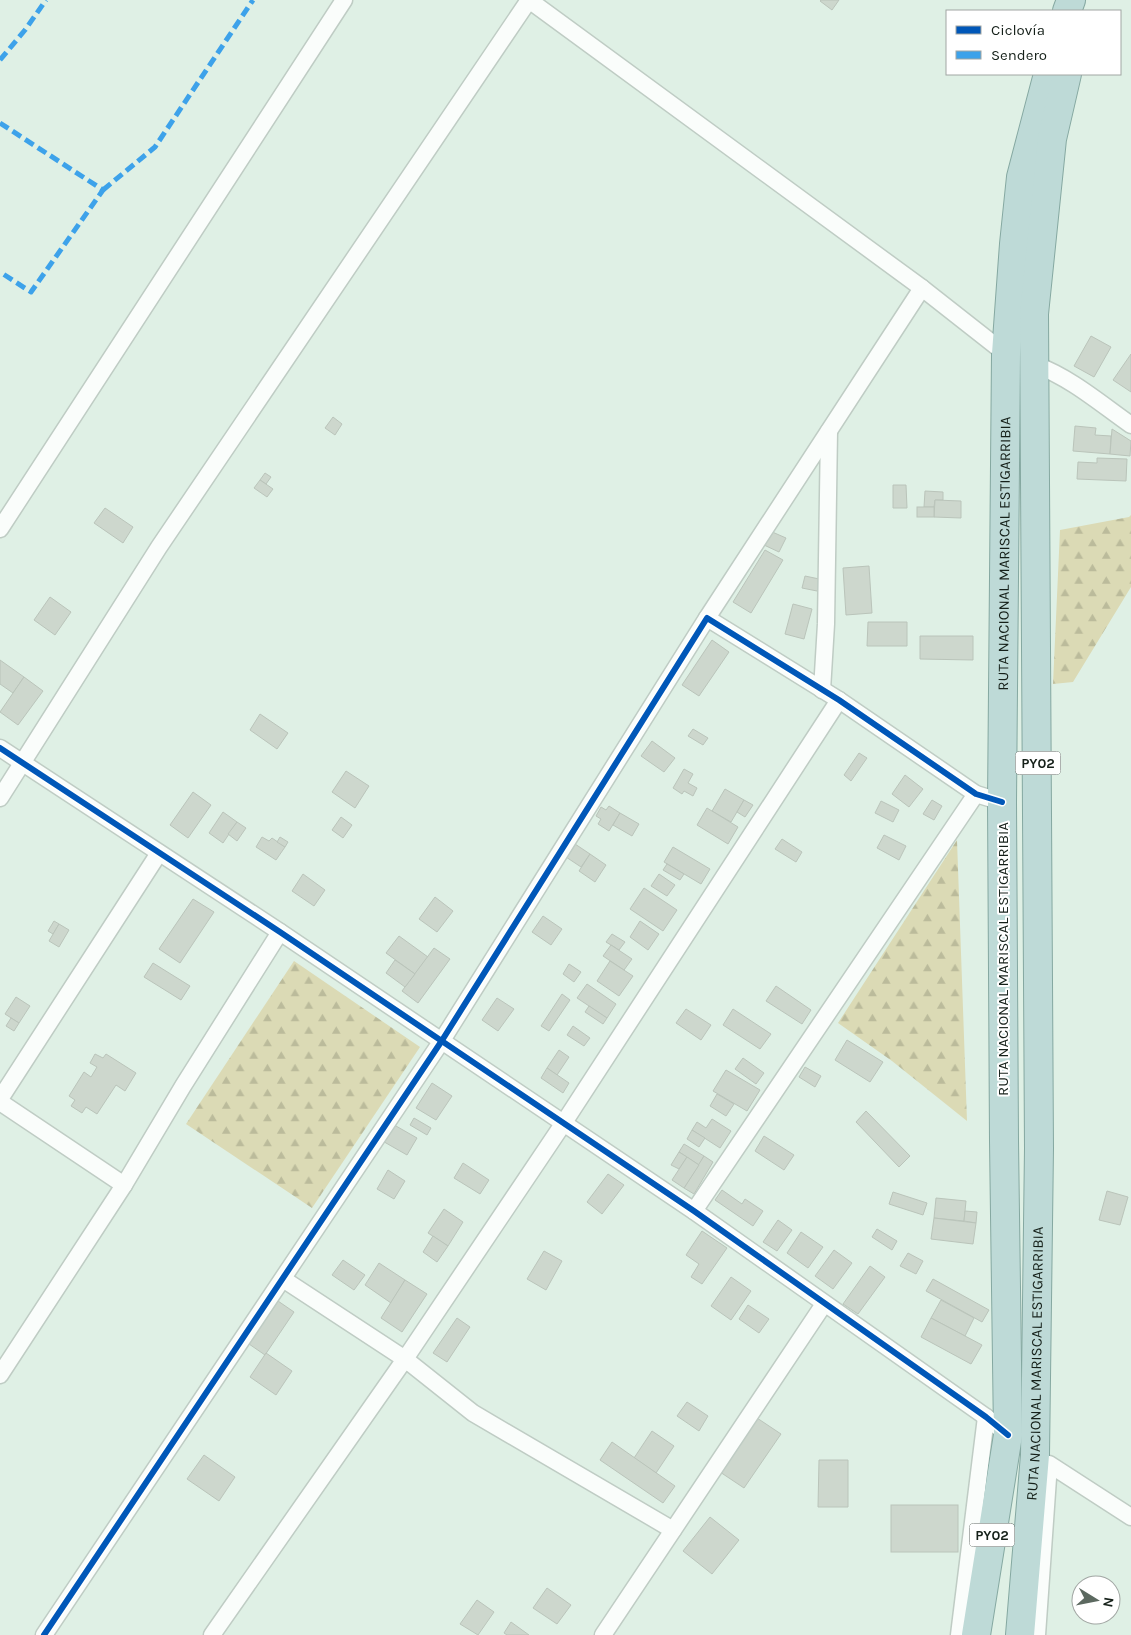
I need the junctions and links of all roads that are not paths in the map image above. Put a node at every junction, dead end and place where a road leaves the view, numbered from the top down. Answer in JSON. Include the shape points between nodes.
{"nodes":[{"id":1,"x":344,"y":0,"type":"edge"},
{"id":2,"x":529,"y":0,"type":"edge"},
{"id":3,"x":1048,"y":75,"type":"edge"},
{"id":4,"x":1067,"y":75,"type":"edge"},
{"id":5,"x":922,"y":288,"type":"junction"},
{"id":6,"x":1006,"y":354,"type":"junction"},
{"id":7,"x":1036,"y":365,"type":"junction"},
{"id":8,"x":1131,"y":425,"type":"edge"},
{"id":9,"x":829,"y":431,"type":"junction"},
{"id":10,"x":0,"y":529,"type":"edge"},
{"id":11,"x":707,"y":618,"type":"junction"},
{"id":12,"x":822,"y":690,"type":"junction"},
{"id":13,"x":839,"y":700,"type":"junction"},
{"id":14,"x":0,"y":748,"type":"edge"},
{"id":15,"x":23,"y":763,"type":"junction"},
{"id":16,"x":976,"y":794,"type":"junction"},
{"id":17,"x":0,"y":798,"type":"edge"},
{"id":18,"x":1002,"y":802,"type":"junction"},
{"id":19,"x":159,"y":853,"type":"junction"},
{"id":20,"x":280,"y":932,"type":"junction"},
{"id":21,"x":441,"y":1042,"type":"junction"},
{"id":22,"x":0,"y":1100,"type":"edge"},
{"id":23,"x":563,"y":1124,"type":"junction"},
{"id":24,"x":124,"y":1185,"type":"junction"},
{"id":25,"x":694,"y":1211,"type":"junction"},
{"id":26,"x":283,"y":1279,"type":"junction"},
{"id":27,"x":824,"y":1304,"type":"junction"},
{"id":28,"x":405,"y":1359,"type":"junction"},
{"id":29,"x":0,"y":1375,"type":"edge"},
{"id":30,"x":986,"y":1417,"type":"junction"},
{"id":31,"x":1008,"y":1435,"type":"junction"},
{"id":32,"x":1131,"y":1516,"type":"edge"},
{"id":33,"x":673,"y":1530,"type":"junction"},
{"id":34,"x":44,"y":1635,"type":"edge"},
{"id":35,"x":212,"y":1635,"type":"edge"},
{"id":36,"x":603,"y":1635,"type":"edge"},
{"id":37,"x":959,"y":1635,"type":"edge"},
{"id":38,"x":976,"y":1635,"type":"edge"},
{"id":39,"x":1020,"y":1635,"type":"edge"},
{"id":40,"x":1038,"y":1635,"type":"edge"}],
"edges":[{"from":1,"to":10,"type":"street"},
{"from":2,"to":5,"type":"street"},
{"from":2,"to":15,"type":"street","via":[[159,547]]},
{"from":3,"to":6,"type":"highway","name":"RUTA NACIONAL MARISCAL ESTIGARRIBIA","number":"PY02","via":[[1020,177]]},
{"from":4,"to":7,"type":"highway","name":"RUTA NACIONAL MARISCAL ESTIGARRIBIA","number":"PY02","via":[[1052,139],[1034,314]]},
{"from":5,"to":6,"type":"street"},
{"from":5,"to":9,"type":"street"},
{"from":6,"to":18,"type":"highway","name":"RUTA NACIONAL MARISCAL ESTIGARRIBIA","number":"PY02"},
{"from":7,"to":8,"type":"street","via":[[1073,384]]},
{"from":7,"to":39,"type":"highway","name":"RUTA NACIONAL MARISCAL ESTIGARRIBIA","number":"PY02","via":[[1039,1148],[1036,1445]]},
{"from":9,"to":11,"type":"street"},
{"from":9,"to":12,"type":"street"},
{"from":11,"to":12,"type":"street"},
{"from":11,"to":21,"type":"street"},
{"from":12,"to":13,"type":"street"},
{"from":13,"to":16,"type":"street"},
{"from":13,"to":23,"type":"street"},
{"from":14,"to":15,"type":"street"},
{"from":15,"to":17,"type":"street"},
{"from":15,"to":19,"type":"street"},
{"from":16,"to":18,"type":"street"},
{"from":16,"to":25,"type":"street"},
{"from":18,"to":31,"type":"highway","name":"RUTA NACIONAL MARISCAL ESTIGARRIBIA","number":"PY02"},
{"from":19,"to":20,"type":"street"},
{"from":19,"to":22,"type":"street"},
{"from":20,"to":21,"type":"street"},
{"from":20,"to":24,"type":"street"},
{"from":21,"to":23,"type":"street"},
{"from":21,"to":26,"type":"street"},
{"from":22,"to":24,"type":"street"},
{"from":23,"to":25,"type":"street"},
{"from":23,"to":28,"type":"street"},
{"from":24,"to":29,"type":"street"},
{"from":25,"to":27,"type":"street"},
{"from":26,"to":28,"type":"street"},
{"from":26,"to":34,"type":"street"},
{"from":27,"to":30,"type":"street"},
{"from":27,"to":33,"type":"street"},
{"from":28,"to":33,"type":"street","via":[[473,1413]]},
{"from":28,"to":35,"type":"street"},
{"from":30,"to":31,"type":"street"},
{"from":30,"to":37,"type":"street"},
{"from":31,"to":38,"type":"highway","name":"RUTA NACIONAL MARISCAL ESTIGARRIBIA","number":"PY02"},
{"from":32,"to":40,"type":"street","via":[[1049,1464]]},
{"from":33,"to":36,"type":"street"}]}
